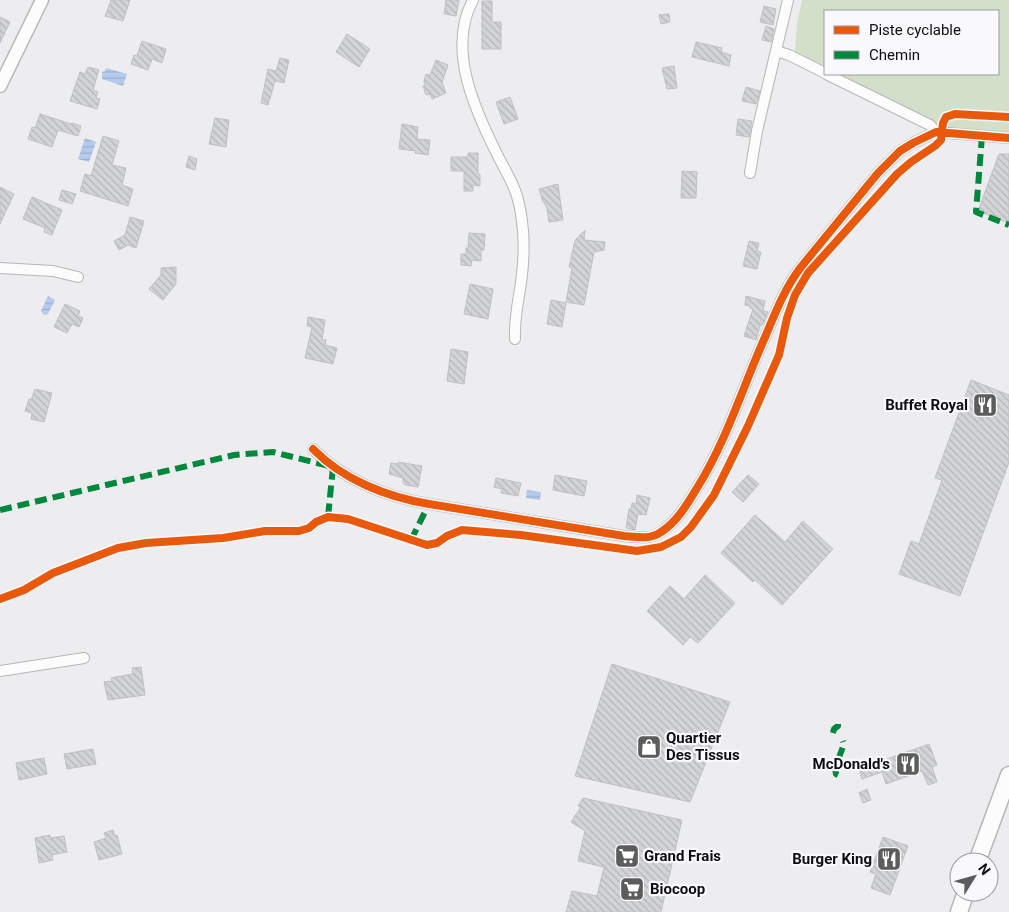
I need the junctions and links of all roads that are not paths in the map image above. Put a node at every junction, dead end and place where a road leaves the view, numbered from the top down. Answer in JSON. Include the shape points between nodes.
{"nodes":[{"id":1,"x":42,"y":0,"type":"edge"},
{"id":2,"x":473,"y":0,"type":"edge"},
{"id":3,"x":788,"y":0,"type":"edge"},
{"id":4,"x":776,"y":51,"type":"junction"},
{"id":5,"x":824,"y":73,"type":"edge"},
{"id":6,"x":828,"y":75,"type":"edge"},
{"id":7,"x":0,"y":86,"type":"edge"},
{"id":8,"x":936,"y":132,"type":"junction"},
{"id":9,"x":1009,"y":138,"type":"edge"},
{"id":10,"x":750,"y":173,"type":"dead end"},
{"id":11,"x":0,"y":268,"type":"edge"},
{"id":12,"x":78,"y":277,"type":"dead end"},
{"id":13,"x":515,"y":339,"type":"dead end"},
{"id":14,"x":313,"y":449,"type":"dead end"},
{"id":15,"x":84,"y":658,"type":"dead end"},
{"id":16,"x":0,"y":670,"type":"edge"},
{"id":17,"x":1009,"y":775,"type":"edge"},
{"id":18,"x":981,"y":852,"type":"edge"}],
"edges":[{"from":1,"to":7,"type":"street"},
{"from":2,"to":13,"type":"street","via":[[466,13],[462,40],[470,89],[484,128],[511,180],[522,218],[523,262]]},
{"from":3,"to":4,"type":"street"},
{"from":4,"to":5,"type":"street"},
{"from":4,"to":10,"type":"street"},
{"from":6,"to":8,"type":"street","via":[[930,125]]},
{"from":8,"to":9,"type":"street"},
{"from":8,"to":14,"type":"street","via":[[889,161],[796,274],[781,300],[717,454],[691,497],[661,533],[646,537],[624,536],[398,498],[333,467]]},
{"from":11,"to":12,"type":"street","via":[[53,271]]},
{"from":15,"to":16,"type":"street"},
{"from":17,"to":18,"type":"main road"}]}
